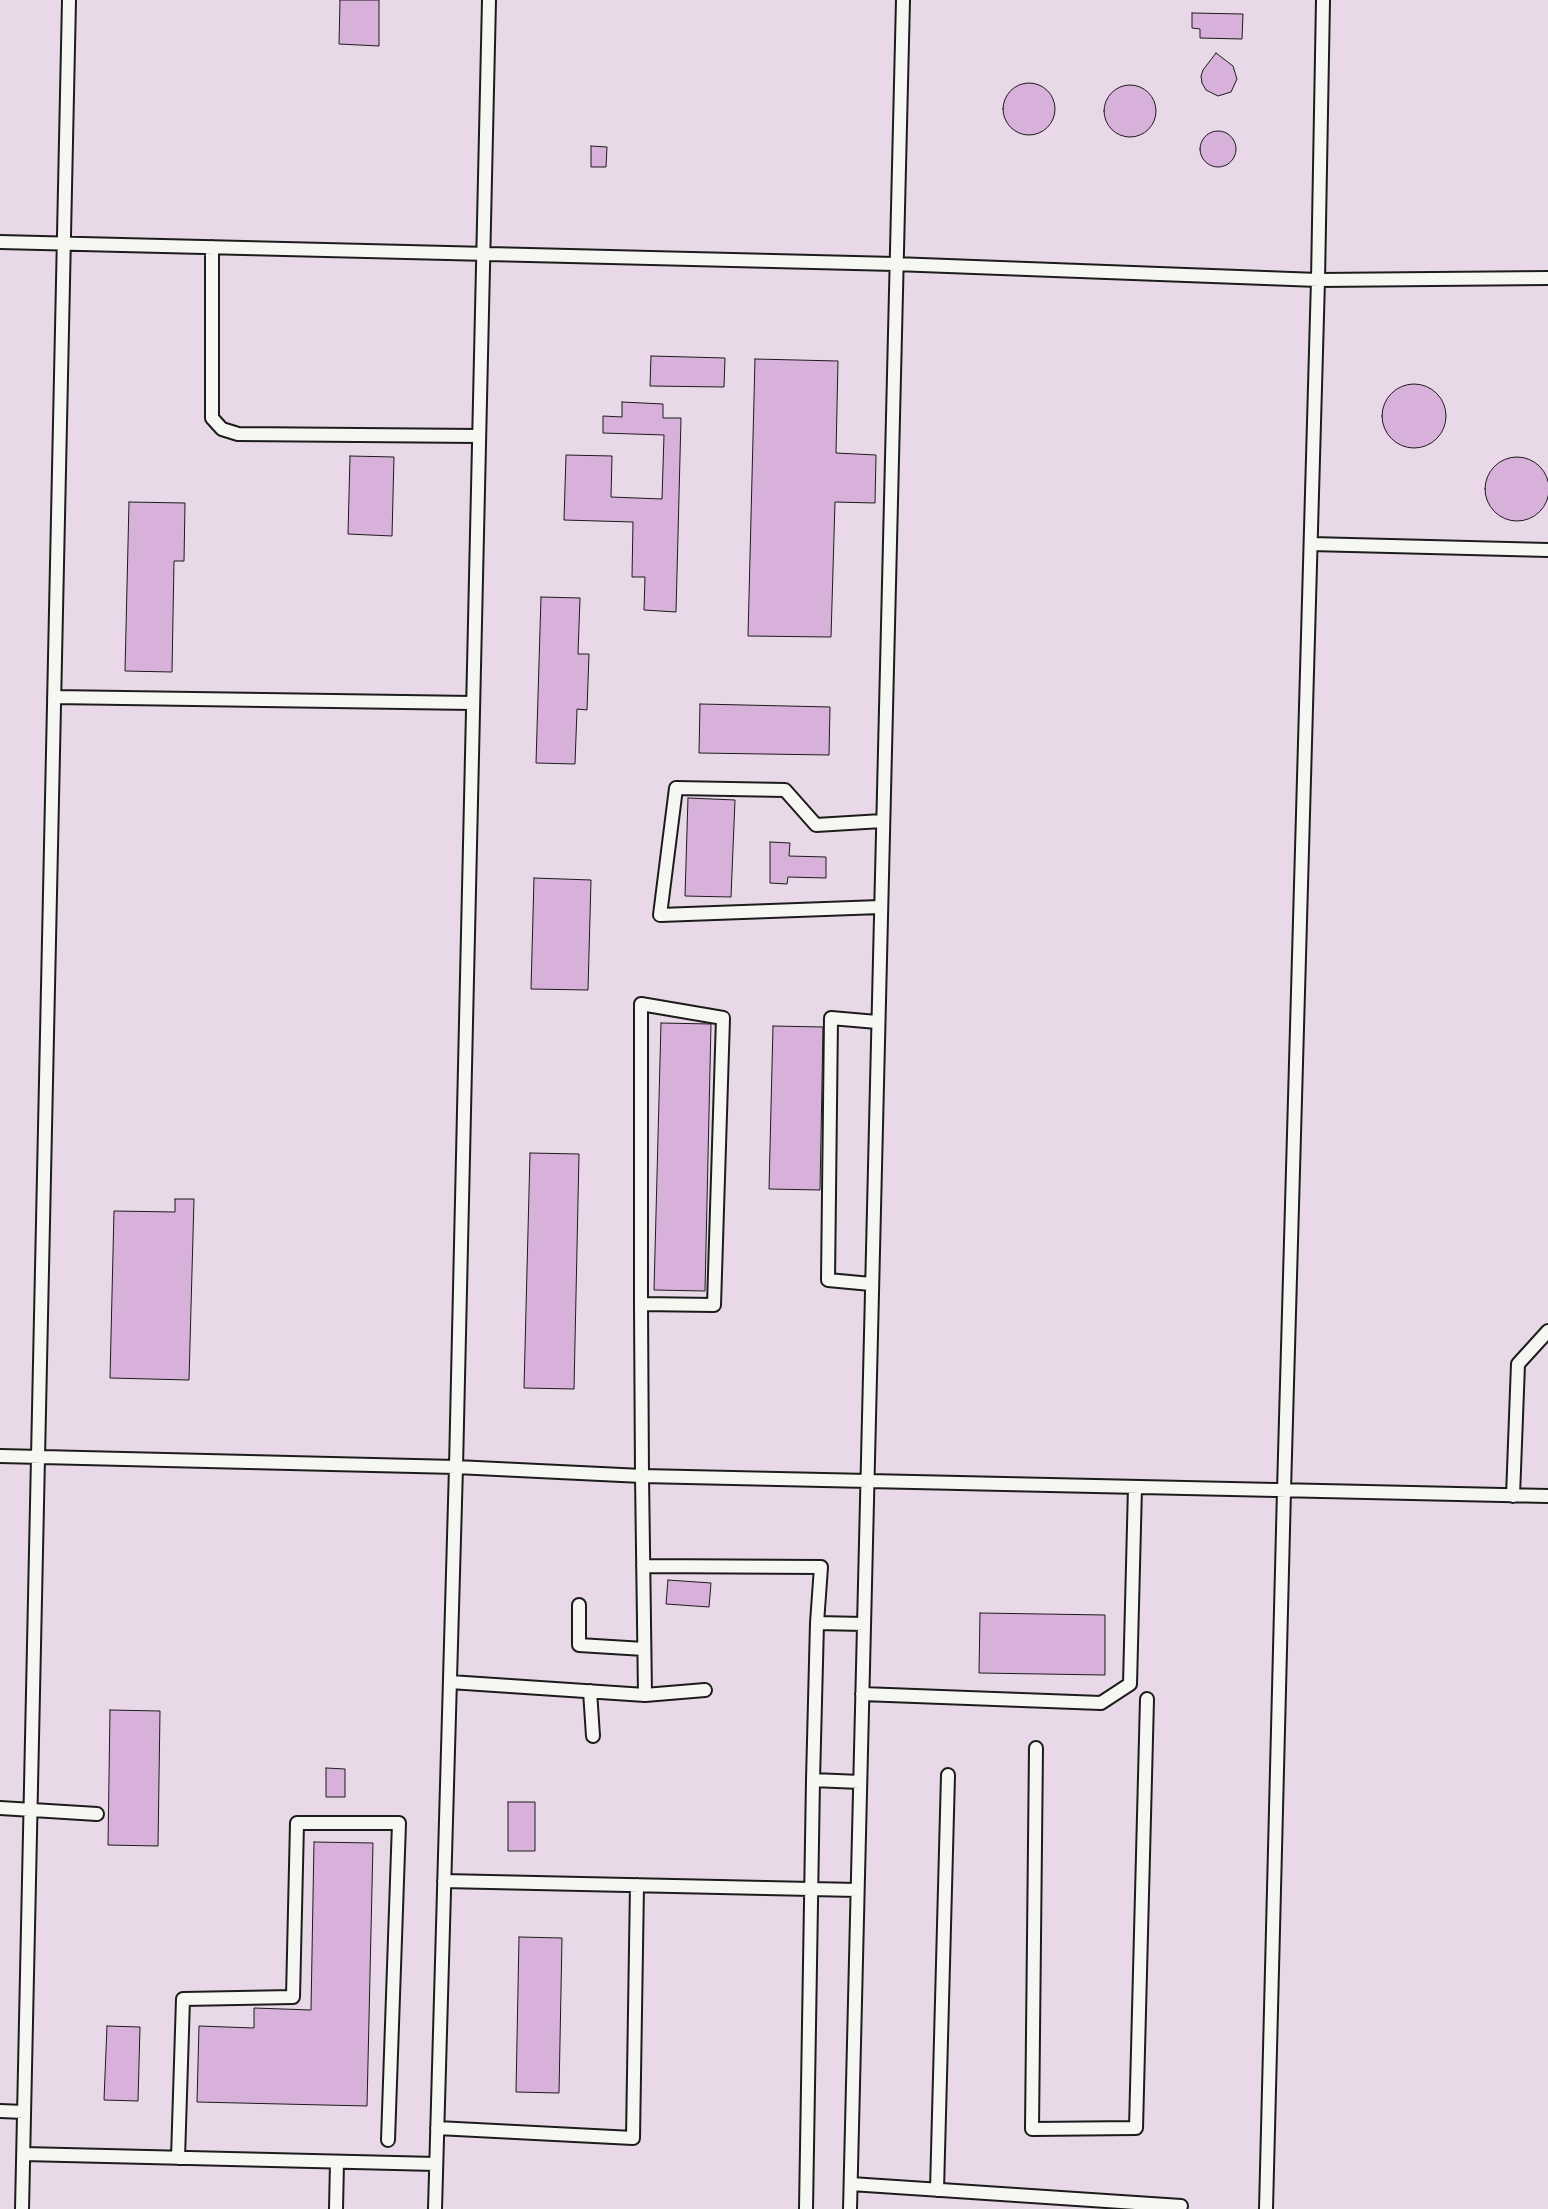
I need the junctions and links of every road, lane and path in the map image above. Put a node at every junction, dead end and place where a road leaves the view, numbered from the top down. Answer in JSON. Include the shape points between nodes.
{"nodes":[{"id":1,"x":69,"y":0,"type":"edge"},
{"id":2,"x":489,"y":0,"type":"edge"},
{"id":3,"x":902,"y":0,"type":"edge"},
{"id":4,"x":1323,"y":0,"type":"edge"},
{"id":5,"x":0,"y":242,"type":"edge"},
{"id":6,"x":63,"y":243,"type":"junction"},
{"id":7,"x":212,"y":247,"type":"junction"},
{"id":8,"x":483,"y":254,"type":"junction"},
{"id":9,"x":895,"y":264,"type":"junction"},
{"id":10,"x":1548,"y":278,"type":"edge"},
{"id":11,"x":1318,"y":280,"type":"junction"},
{"id":12,"x":479,"y":436,"type":"junction"},
{"id":13,"x":1311,"y":544,"type":"junction"},
{"id":14,"x":1548,"y":550,"type":"edge"},
{"id":15,"x":54,"y":697,"type":"junction"},
{"id":16,"x":474,"y":702,"type":"junction"},
{"id":17,"x":882,"y":821,"type":"junction"},
{"id":18,"x":880,"y":907,"type":"junction"},
{"id":19,"x":878,"y":1022,"type":"junction"},
{"id":20,"x":871,"y":1284,"type":"junction"},
{"id":21,"x":641,"y":1304,"type":"junction"},
{"id":22,"x":1548,"y":1331,"type":"edge"},
{"id":23,"x":0,"y":1456,"type":"edge"},
{"id":24,"x":38,"y":1457,"type":"junction"},
{"id":25,"x":456,"y":1467,"type":"junction"},
{"id":26,"x":642,"y":1476,"type":"junction"},
{"id":27,"x":867,"y":1480,"type":"junction"},
{"id":28,"x":1135,"y":1486,"type":"junction"},
{"id":29,"x":1284,"y":1490,"type":"junction"},
{"id":30,"x":1513,"y":1496,"type":"junction"},
{"id":31,"x":1548,"y":1496,"type":"edge"},
{"id":32,"x":643,"y":1566,"type":"junction"},
{"id":33,"x":579,"y":1605,"type":"dead end"},
{"id":34,"x":817,"y":1623,"type":"junction"},
{"id":35,"x":864,"y":1624,"type":"junction"},
{"id":36,"x":644,"y":1649,"type":"junction"},
{"id":37,"x":450,"y":1682,"type":"junction"},
{"id":38,"x":705,"y":1690,"type":"dead end"},
{"id":39,"x":590,"y":1691,"type":"junction"},
{"id":40,"x":862,"y":1694,"type":"junction"},
{"id":41,"x":645,"y":1695,"type":"junction"},
{"id":42,"x":1147,"y":1699,"type":"dead end"},
{"id":43,"x":593,"y":1736,"type":"dead end"},
{"id":44,"x":1036,"y":1748,"type":"dead end"},
{"id":45,"x":948,"y":1775,"type":"dead end"},
{"id":46,"x":813,"y":1780,"type":"junction"},
{"id":47,"x":860,"y":1782,"type":"junction"},
{"id":48,"x":0,"y":1808,"type":"edge"},
{"id":49,"x":31,"y":1808,"type":"junction"},
{"id":50,"x":97,"y":1814,"type":"dead end"},
{"id":51,"x":444,"y":1881,"type":"junction"},
{"id":52,"x":638,"y":1885,"type":"junction"},
{"id":53,"x":811,"y":1889,"type":"junction"},
{"id":54,"x":858,"y":1890,"type":"junction"},
{"id":55,"x":0,"y":2112,"type":"edge"},
{"id":56,"x":24,"y":2112,"type":"junction"},
{"id":57,"x":437,"y":2128,"type":"junction"},
{"id":58,"x":388,"y":2140,"type":"dead end"},
{"id":59,"x":24,"y":2154,"type":"junction"},
{"id":60,"x":178,"y":2158,"type":"junction"},
{"id":61,"x":336,"y":2162,"type":"junction"},
{"id":62,"x":436,"y":2164,"type":"junction"},
{"id":63,"x":851,"y":2184,"type":"junction"},
{"id":64,"x":937,"y":2190,"type":"junction"},
{"id":65,"x":1180,"y":2206,"type":"dead end"},
{"id":66,"x":22,"y":2209,"type":"edge"},
{"id":67,"x":336,"y":2209,"type":"edge"},
{"id":68,"x":436,"y":2209,"type":"edge"},
{"id":69,"x":806,"y":2209,"type":"edge"},
{"id":70,"x":850,"y":2209,"type":"edge"},
{"id":71,"x":1266,"y":2209,"type":"edge"}],
"edges":[{"from":1,"to":6,"type":"lane"},
{"from":2,"to":8,"type":"lane"},
{"from":3,"to":9,"type":"lane"},
{"from":4,"to":11,"type":"lane"},
{"from":5,"to":6,"type":"lane"},
{"from":6,"to":7,"type":"lane"},
{"from":6,"to":15,"type":"lane"},
{"from":7,"to":8,"type":"lane"},
{"from":7,"to":12,"type":"lane","via":[[212,418],[222,429],[238,434]]},
{"from":8,"to":9,"type":"lane"},
{"from":8,"to":12,"type":"lane"},
{"from":9,"to":11,"type":"lane"},
{"from":9,"to":17,"type":"lane"},
{"from":10,"to":11,"type":"lane"},
{"from":11,"to":13,"type":"lane"},
{"from":12,"to":16,"type":"lane"},
{"from":13,"to":14,"type":"lane"},
{"from":13,"to":29,"type":"lane"},
{"from":15,"to":16,"type":"lane"},
{"from":15,"to":24,"type":"lane"},
{"from":16,"to":25,"type":"lane"},
{"from":17,"to":18,"type":"lane"},
{"from":17,"to":18,"type":"lane","via":[[816,825],[785,790],[676,788],[660,915]]},
{"from":18,"to":19,"type":"lane"},
{"from":19,"to":20,"type":"lane"},
{"from":19,"to":20,"type":"lane","via":[[831,1018],[828,1280]]},
{"from":20,"to":27,"type":"lane"},
{"from":21,"to":21,"type":"lane","via":[[641,1294],[641,1004],[723,1018],[714,1305]]},
{"from":21,"to":26,"type":"lane"},
{"from":22,"to":30,"type":"lane","via":[[1518,1364]]},
{"from":23,"to":24,"type":"lane"},
{"from":24,"to":25,"type":"lane"},
{"from":24,"to":49,"type":"lane"},
{"from":25,"to":26,"type":"lane"},
{"from":25,"to":37,"type":"lane"},
{"from":26,"to":27,"type":"lane"},
{"from":26,"to":32,"type":"lane"},
{"from":27,"to":28,"type":"lane"},
{"from":27,"to":35,"type":"lane"},
{"from":28,"to":29,"type":"lane"},
{"from":28,"to":40,"type":"lane","via":[[1130,1684],[1100,1704]]},
{"from":29,"to":30,"type":"lane"},
{"from":29,"to":71,"type":"lane"},
{"from":30,"to":31,"type":"lane"},
{"from":32,"to":34,"type":"lane","via":[[821,1567]]},
{"from":32,"to":36,"type":"lane"},
{"from":33,"to":36,"type":"lane","via":[[579,1645]]},
{"from":34,"to":35,"type":"lane"},
{"from":34,"to":46,"type":"lane"},
{"from":35,"to":40,"type":"lane"},
{"from":36,"to":41,"type":"lane"},
{"from":37,"to":39,"type":"lane"},
{"from":37,"to":51,"type":"lane"},
{"from":38,"to":41,"type":"lane"},
{"from":39,"to":41,"type":"lane"},
{"from":39,"to":43,"type":"lane"},
{"from":40,"to":47,"type":"lane"},
{"from":42,"to":44,"type":"lane","via":[[1136,2128],[1032,2129]]},
{"from":45,"to":64,"type":"lane"},
{"from":46,"to":47,"type":"lane"},
{"from":46,"to":53,"type":"lane"},
{"from":47,"to":54,"type":"lane"},
{"from":48,"to":49,"type":"lane"},
{"from":49,"to":50,"type":"lane"},
{"from":49,"to":56,"type":"lane"},
{"from":51,"to":52,"type":"lane"},
{"from":51,"to":57,"type":"lane"},
{"from":52,"to":53,"type":"lane"},
{"from":52,"to":57,"type":"lane","via":[[633,2138]]},
{"from":53,"to":54,"type":"lane"},
{"from":53,"to":69,"type":"lane"},
{"from":54,"to":63,"type":"lane"},
{"from":55,"to":56,"type":"lane"},
{"from":56,"to":59,"type":"lane"},
{"from":57,"to":62,"type":"lane"},
{"from":58,"to":60,"type":"lane","via":[[399,1823],[297,1823],[293,1997],[183,1999]]},
{"from":59,"to":60,"type":"lane"},
{"from":59,"to":66,"type":"lane"},
{"from":60,"to":61,"type":"lane"},
{"from":61,"to":62,"type":"lane"},
{"from":61,"to":67,"type":"lane"},
{"from":62,"to":68,"type":"lane"},
{"from":63,"to":64,"type":"lane"},
{"from":63,"to":70,"type":"lane"},
{"from":64,"to":65,"type":"lane"}]}
